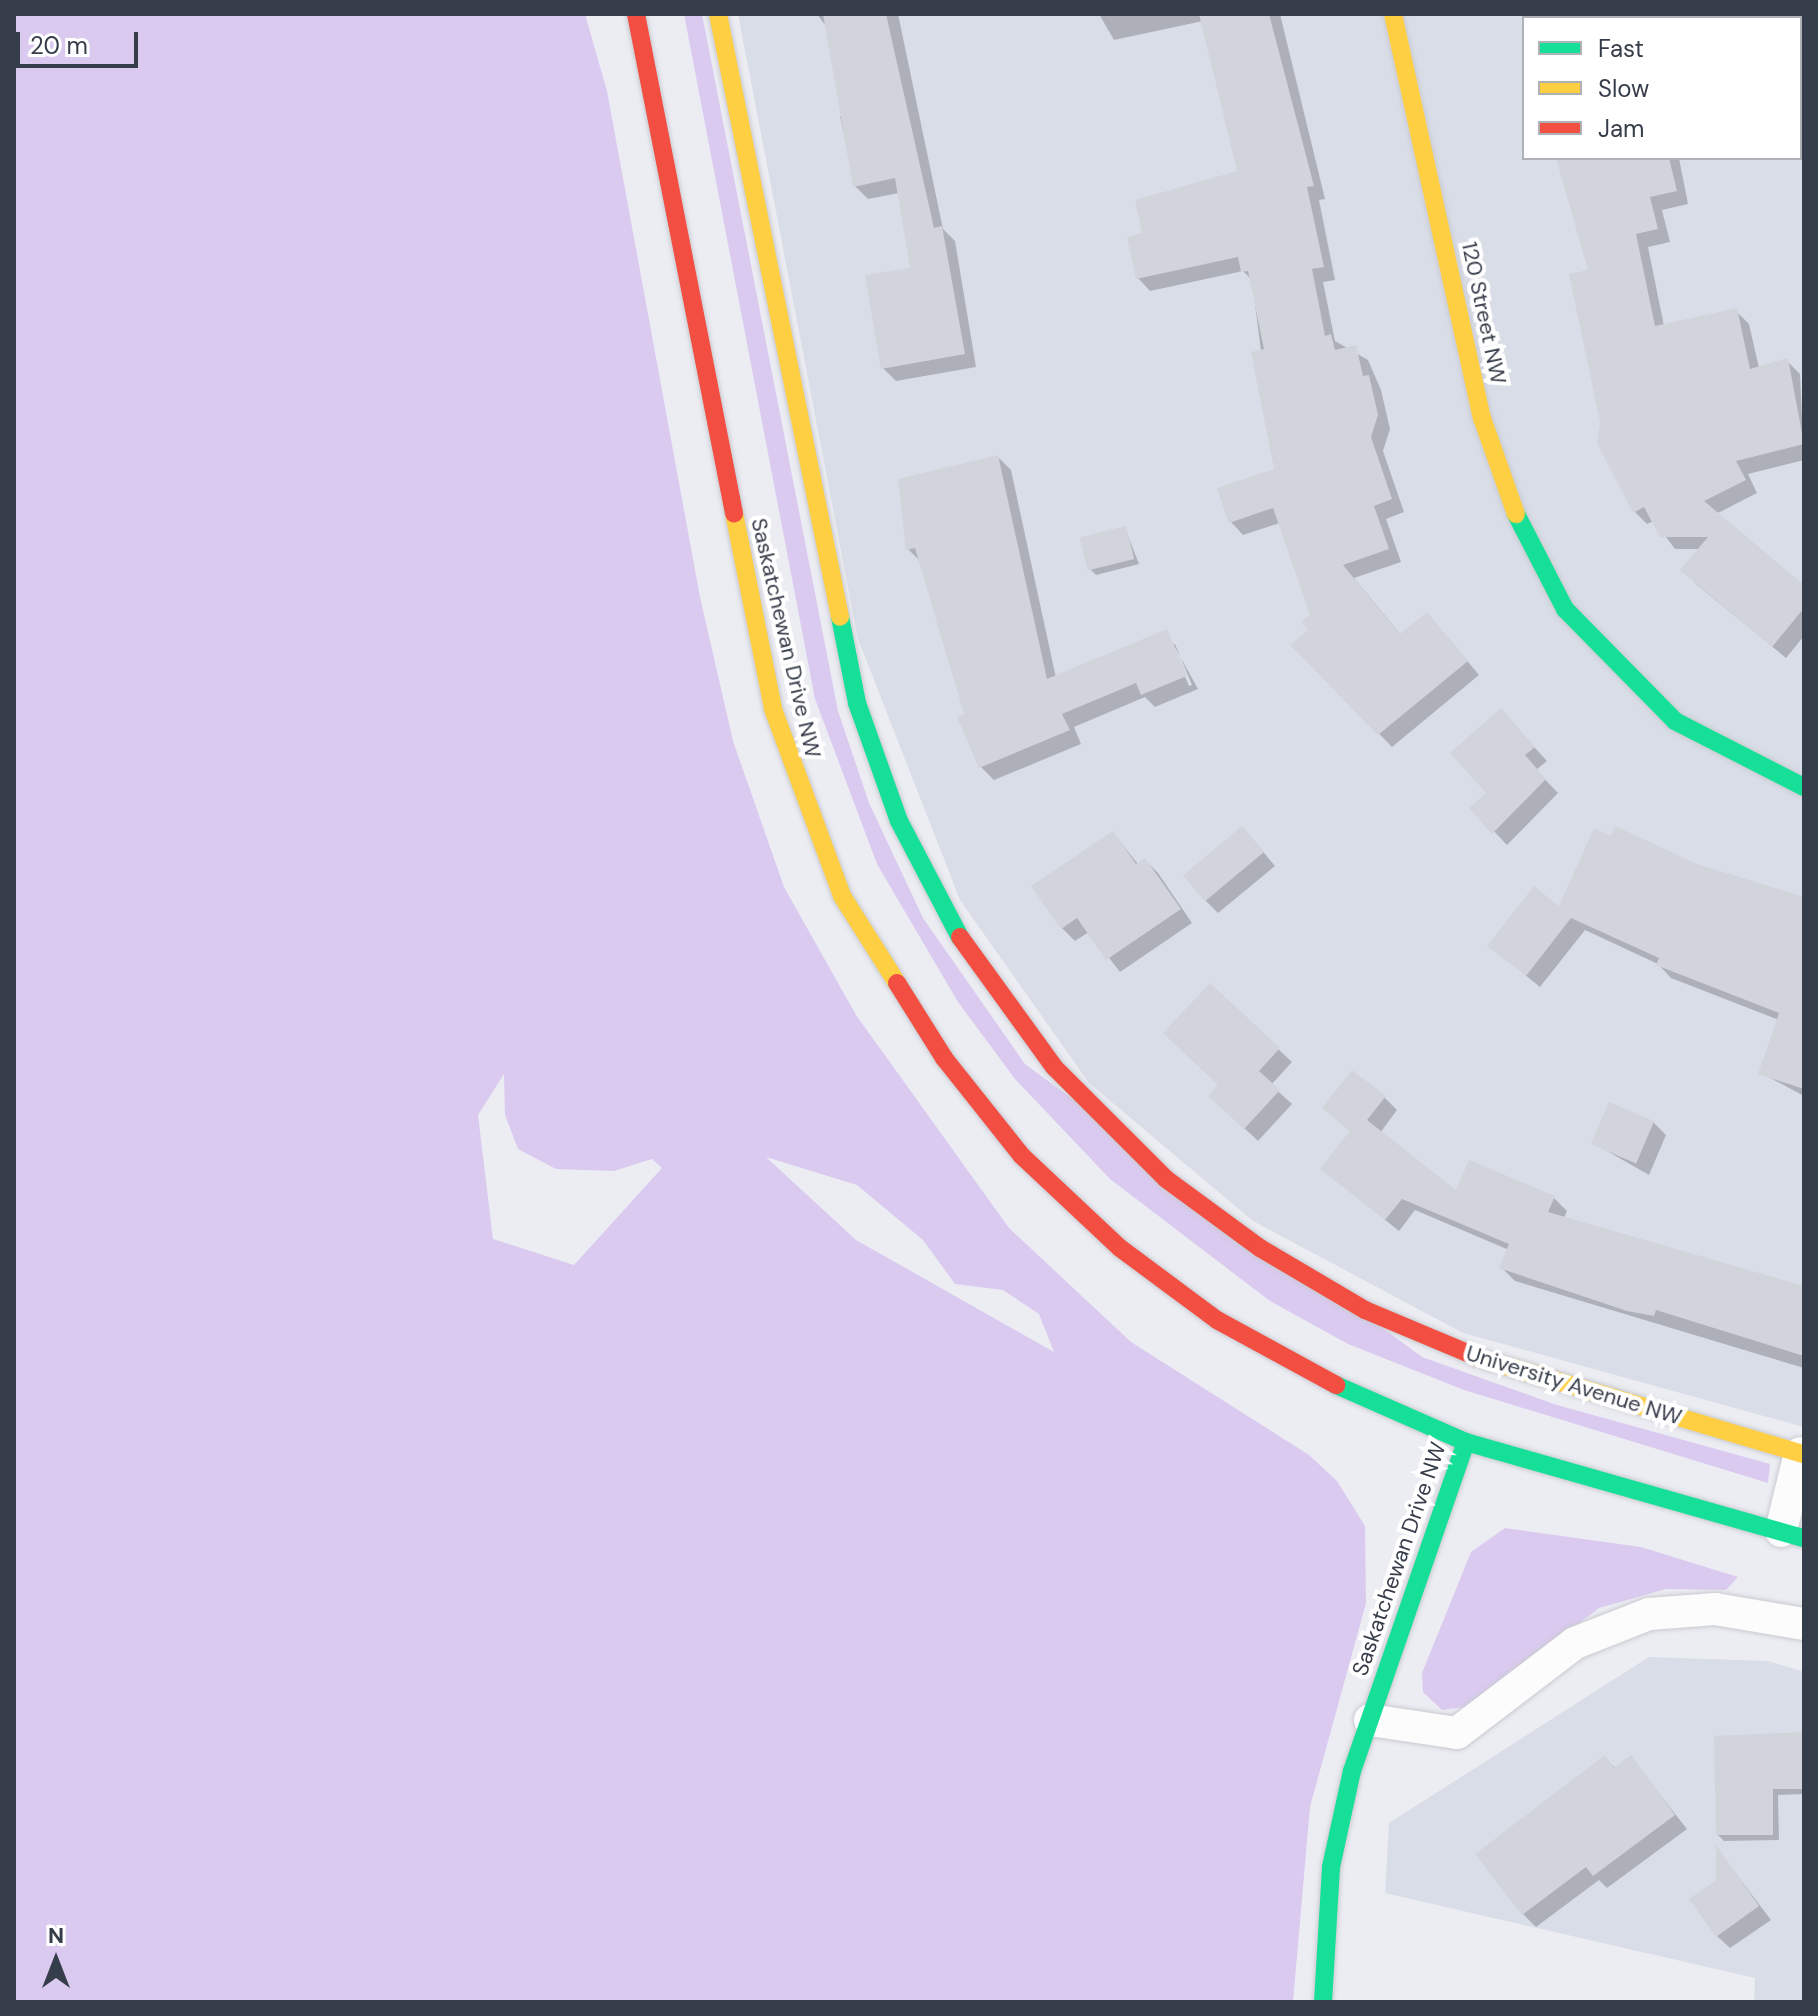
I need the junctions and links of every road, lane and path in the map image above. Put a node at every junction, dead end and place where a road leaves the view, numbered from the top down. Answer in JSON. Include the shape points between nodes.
{"nodes":[{"id":1,"x":636,"y":14,"type":"edge"},
{"id":2,"x":718,"y":14,"type":"edge"},
{"id":3,"x":1393,"y":14,"type":"edge"},
{"id":4,"x":1804,"y":787,"type":"edge"},
{"id":5,"x":1466,"y":1442,"type":"junction"},
{"id":6,"x":1802,"y":1453,"type":"edge"},
{"id":7,"x":1792,"y":1534,"type":"edge"},
{"id":8,"x":1804,"y":1624,"type":"edge"},
{"id":9,"x":1370,"y":1720,"type":"junction"},
{"id":10,"x":1323,"y":2002,"type":"edge"}],
"edges":[{"from":1,"to":5,"type":"street","name":"Saskatchewan Drive NW","via":[[773,709],[815,835],[874,955],[1022,1156],[1120,1248],[1217,1320],[1305,1372]]},
{"from":2,"to":6,"type":"street","name":"University Avenue NW","via":[[857,703],[899,821],[956,931],[1054,1067],[1166,1179],[1260,1248],[1365,1310],[1489,1362]]},
{"from":3,"to":4,"type":"street","name":"120 Street NW","via":[[1482,418],[1523,534],[1565,609],[1675,721]]},
{"from":5,"to":7,"type":"street","name":"University Avenue NW"},
{"from":5,"to":9,"type":"street","name":"Saskatchewan Drive NW"},
{"from":6,"to":7,"type":"street","name":"University Avenue NW"},
{"from":8,"to":9,"type":"street","via":[[1715,1609],[1649,1614],[1575,1643],[1457,1733]]},
{"from":9,"to":10,"type":"street","name":"Saskatchewan Drive NW","via":[[1331,1867]]}]}
